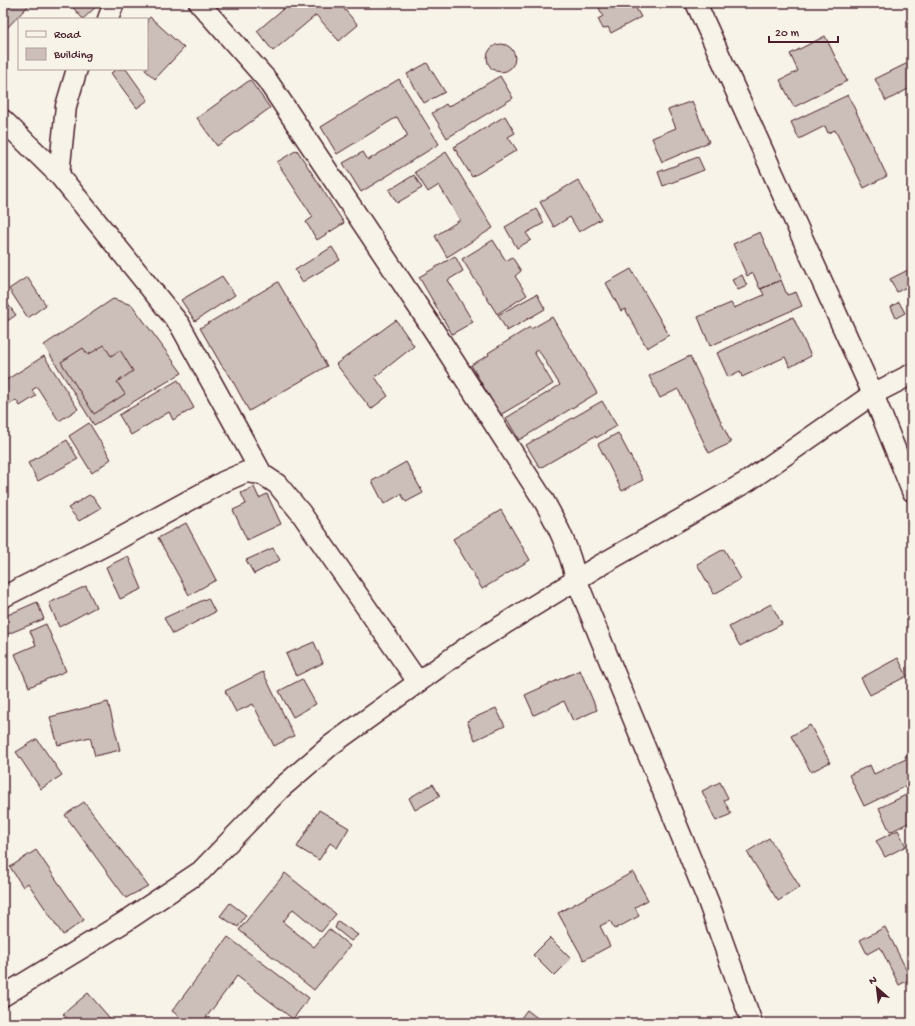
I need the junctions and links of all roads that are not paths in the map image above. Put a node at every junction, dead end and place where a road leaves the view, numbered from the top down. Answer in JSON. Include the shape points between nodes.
{"nodes":[{"id":1,"x":114,"y":3,"type":"edge"},
{"id":2,"x":199,"y":3,"type":"edge"},
{"id":3,"x":696,"y":3,"type":"edge"},
{"id":4,"x":108,"y":18,"type":"edge"},
{"id":5,"x":77,"y":70,"type":"edge"},
{"id":6,"x":3,"y":120,"type":"edge"},
{"id":7,"x":59,"y":175,"type":"junction"},
{"id":8,"x":912,"y":374,"type":"edge"},
{"id":9,"x":873,"y":394,"type":"junction"},
{"id":10,"x":262,"y":474,"type":"junction"},
{"id":11,"x":912,"y":491,"type":"edge"},
{"id":12,"x":576,"y":580,"type":"junction"},
{"id":13,"x":3,"y":597,"type":"edge"},
{"id":14,"x":418,"y":682,"type":"junction"},
{"id":15,"x":3,"y":996,"type":"edge"},
{"id":16,"x":752,"y":1023,"type":"edge"}],
"edges":[{"from":1,"to":4,"type":"street"},
{"from":2,"to":12,"type":"street","via":[[267,80],[429,323],[544,501],[570,557]]},
{"from":3,"to":9,"type":"street"},
{"from":5,"to":7,"type":"street","via":[[66,106]]},
{"from":6,"to":7,"type":"street"},
{"from":7,"to":10,"type":"street","via":[[180,325]]},
{"from":8,"to":9,"type":"street"},
{"from":9,"to":11,"type":"street"},
{"from":9,"to":12,"type":"street","via":[[748,481]]},
{"from":10,"to":13,"type":"street","via":[[246,472],[223,482]]},
{"from":10,"to":14,"type":"street","via":[[276,484],[301,513]]},
{"from":12,"to":14,"type":"street","via":[[467,647]]},
{"from":12,"to":16,"type":"street","via":[[708,901]]},
{"from":14,"to":15,"type":"street","via":[[331,745],[286,784],[201,872]]}]}
